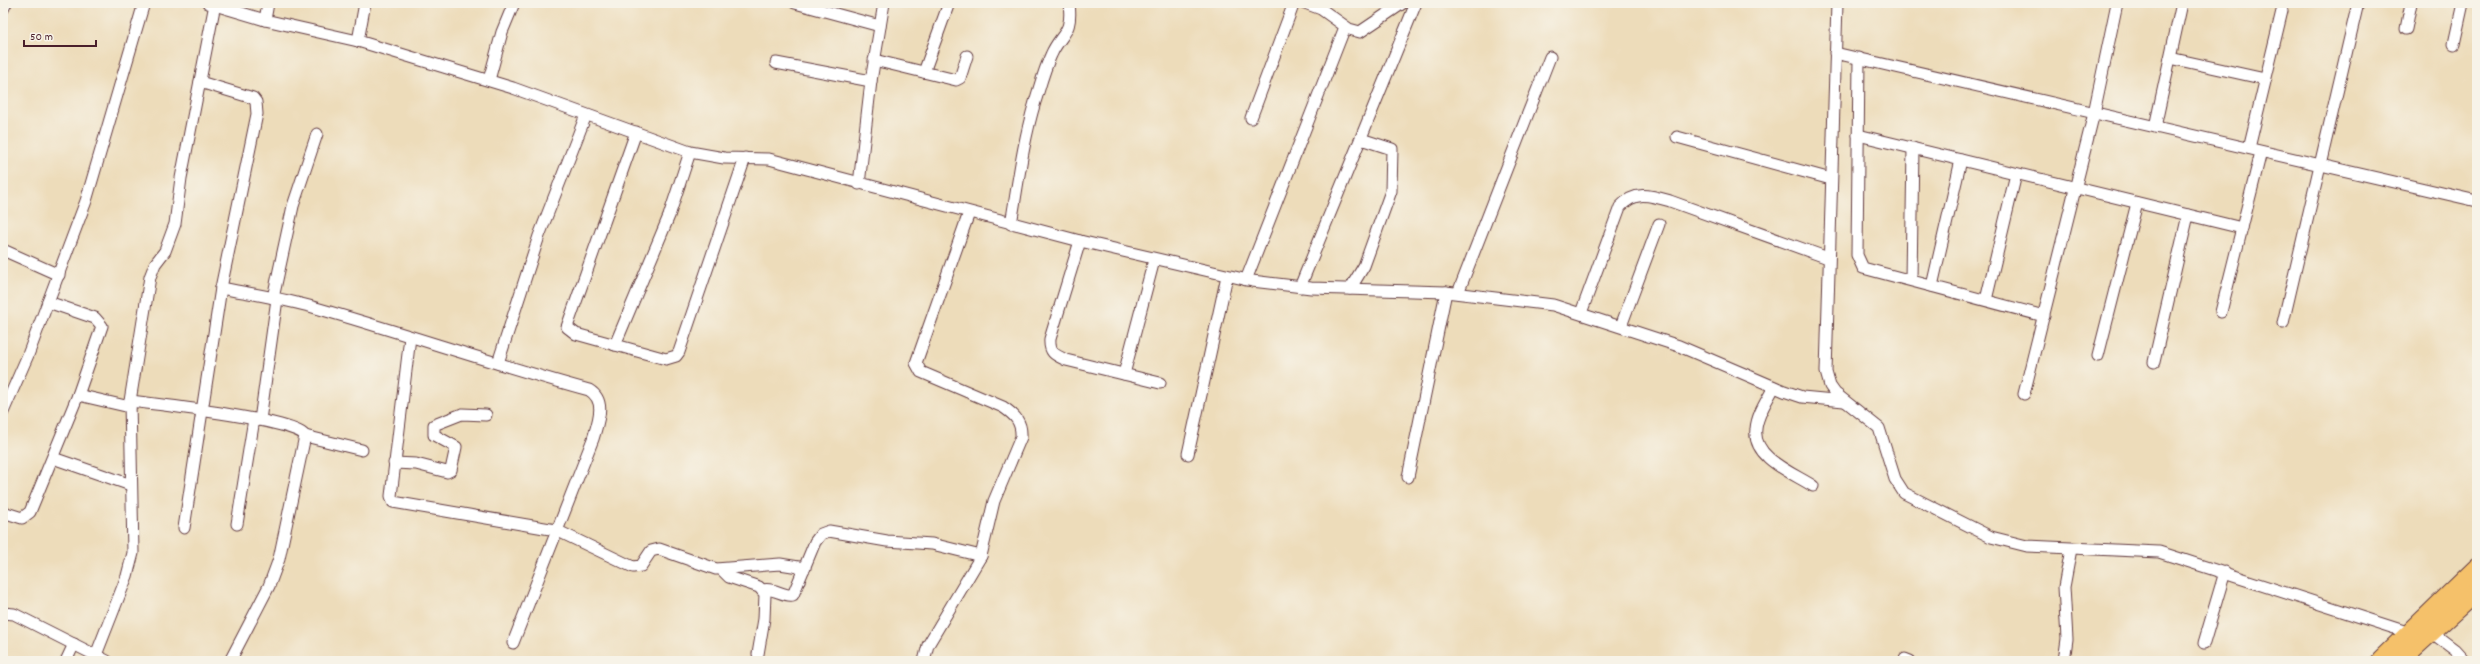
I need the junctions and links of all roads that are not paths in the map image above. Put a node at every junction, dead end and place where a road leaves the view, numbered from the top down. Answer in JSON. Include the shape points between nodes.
{"nodes":[{"id":1,"x":6,"y":3,"type":"edge"},
{"id":2,"x":144,"y":3,"type":"edge"},
{"id":3,"x":268,"y":3,"type":"edge"},
{"id":4,"x":365,"y":3,"type":"edge"},
{"id":5,"x":514,"y":3,"type":"edge"},
{"id":6,"x":796,"y":3,"type":"edge"},
{"id":7,"x":884,"y":3,"type":"edge"},
{"id":8,"x":949,"y":3,"type":"edge"},
{"id":9,"x":1069,"y":3,"type":"edge"},
{"id":10,"x":1294,"y":3,"type":"edge"},
{"id":11,"x":1305,"y":3,"type":"edge"},
{"id":12,"x":1403,"y":3,"type":"edge"},
{"id":13,"x":1416,"y":3,"type":"edge"},
{"id":14,"x":1837,"y":3,"type":"edge"},
{"id":15,"x":2117,"y":3,"type":"edge"},
{"id":16,"x":2182,"y":3,"type":"edge"},
{"id":17,"x":2358,"y":3,"type":"edge"},
{"id":18,"x":2412,"y":3,"type":"edge"},
{"id":19,"x":2463,"y":3,"type":"edge"},
{"id":20,"x":212,"y":4,"type":"edge"},
{"id":21,"x":3,"y":9,"type":"edge"},
{"id":22,"x":2282,"y":11,"type":"dead end"},
{"id":23,"x":265,"y":20,"type":"junction"},
{"id":24,"x":880,"y":26,"type":"junction"},
{"id":25,"x":1345,"y":27,"type":"junction"},
{"id":26,"x":2406,"y":29,"type":"dead end"},
{"id":27,"x":358,"y":41,"type":"junction"},
{"id":28,"x":2454,"y":44,"type":"dead end"},
{"id":29,"x":1835,"y":53,"type":"junction"},
{"id":30,"x":967,"y":56,"type":"dead end"},
{"id":31,"x":1550,"y":57,"type":"dead end"},
{"id":32,"x":1859,"y":58,"type":"junction"},
{"id":33,"x":2170,"y":58,"type":"junction"},
{"id":34,"x":874,"y":60,"type":"junction"},
{"id":35,"x":776,"y":63,"type":"dead end"},
{"id":36,"x":924,"y":72,"type":"junction"},
{"id":37,"x":2265,"y":79,"type":"junction"},
{"id":38,"x":489,"y":80,"type":"junction"},
{"id":39,"x":871,"y":81,"type":"junction"},
{"id":40,"x":200,"y":82,"type":"junction"},
{"id":41,"x":2094,"y":113,"type":"junction"},
{"id":42,"x":586,"y":115,"type":"junction"},
{"id":43,"x":1251,"y":118,"type":"dead end"},
{"id":44,"x":2155,"y":127,"type":"junction"},
{"id":45,"x":636,"y":132,"type":"junction"},
{"id":46,"x":317,"y":134,"type":"dead end"},
{"id":47,"x":1858,"y":135,"type":"junction"},
{"id":48,"x":1676,"y":136,"type":"dead end"},
{"id":49,"x":1361,"y":139,"type":"junction"},
{"id":50,"x":1913,"y":148,"type":"junction"},
{"id":51,"x":2249,"y":148,"type":"junction"},
{"id":52,"x":690,"y":152,"type":"junction"},
{"id":53,"x":2262,"y":152,"type":"junction"},
{"id":54,"x":745,"y":158,"type":"junction"},
{"id":55,"x":1961,"y":160,"type":"junction"},
{"id":56,"x":2320,"y":165,"type":"junction"},
{"id":57,"x":2016,"y":174,"type":"junction"},
{"id":58,"x":1831,"y":179,"type":"junction"},
{"id":59,"x":859,"y":184,"type":"junction"},
{"id":60,"x":2076,"y":188,"type":"junction"},
{"id":61,"x":2477,"y":201,"type":"edge"},
{"id":62,"x":2137,"y":203,"type":"junction"},
{"id":63,"x":969,"y":213,"type":"junction"},
{"id":64,"x":2188,"y":215,"type":"junction"},
{"id":65,"x":1011,"y":224,"type":"junction"},
{"id":66,"x":1659,"y":224,"type":"dead end"},
{"id":67,"x":2242,"y":228,"type":"junction"},
{"id":68,"x":1080,"y":242,"type":"junction"},
{"id":69,"x":3,"y":250,"type":"edge"},
{"id":70,"x":1828,"y":258,"type":"junction"},
{"id":71,"x":1154,"y":260,"type":"junction"},
{"id":72,"x":59,"y":275,"type":"junction"},
{"id":73,"x":1227,"y":276,"type":"junction"},
{"id":74,"x":1246,"y":280,"type":"junction"},
{"id":75,"x":1911,"y":280,"type":"junction"},
{"id":76,"x":1932,"y":286,"type":"junction"},
{"id":77,"x":1300,"y":287,"type":"junction"},
{"id":78,"x":220,"y":288,"type":"junction"},
{"id":79,"x":1350,"y":289,"type":"junction"},
{"id":80,"x":1446,"y":292,"type":"junction"},
{"id":81,"x":1458,"y":293,"type":"junction"},
{"id":82,"x":275,"y":299,"type":"junction"},
{"id":83,"x":1986,"y":300,"type":"junction"},
{"id":84,"x":48,"y":302,"type":"junction"},
{"id":85,"x":2221,"y":312,"type":"dead end"},
{"id":86,"x":1580,"y":313,"type":"junction"},
{"id":87,"x":2044,"y":316,"type":"junction"},
{"id":88,"x":2283,"y":323,"type":"dead end"},
{"id":89,"x":1621,"y":326,"type":"junction"},
{"id":90,"x":410,"y":337,"type":"junction"},
{"id":91,"x":615,"y":345,"type":"junction"},
{"id":92,"x":2098,"y":356,"type":"dead end"},
{"id":93,"x":2154,"y":362,"type":"dead end"},
{"id":94,"x":498,"y":363,"type":"junction"},
{"id":95,"x":1124,"y":374,"type":"junction"},
{"id":96,"x":1160,"y":382,"type":"dead end"},
{"id":97,"x":1774,"y":386,"type":"junction"},
{"id":98,"x":2024,"y":394,"type":"dead end"},
{"id":99,"x":78,"y":395,"type":"junction"},
{"id":100,"x":1844,"y":401,"type":"junction"},
{"id":101,"x":130,"y":404,"type":"junction"},
{"id":102,"x":201,"y":410,"type":"junction"},
{"id":103,"x":3,"y":412,"type":"edge"},
{"id":104,"x":486,"y":415,"type":"dead end"},
{"id":105,"x":257,"y":420,"type":"junction"},
{"id":106,"x":305,"y":436,"type":"junction"},
{"id":107,"x":362,"y":450,"type":"dead end"},
{"id":108,"x":1188,"y":454,"type":"dead end"},
{"id":109,"x":53,"y":458,"type":"junction"},
{"id":110,"x":394,"y":462,"type":"junction"},
{"id":111,"x":1408,"y":477,"type":"dead end"},
{"id":112,"x":131,"y":485,"type":"junction"},
{"id":113,"x":1813,"y":486,"type":"dead end"},
{"id":114,"x":3,"y":512,"type":"edge"},
{"id":115,"x":237,"y":524,"type":"dead end"},
{"id":116,"x":184,"y":528,"type":"dead end"},
{"id":117,"x":556,"y":530,"type":"junction"},
{"id":118,"x":2071,"y":549,"type":"junction"},
{"id":119,"x":981,"y":556,"type":"junction"},
{"id":120,"x":805,"y":568,"type":"junction"},
{"id":121,"x":2477,"y":568,"type":"edge"},
{"id":122,"x":722,"y":570,"type":"junction"},
{"id":123,"x":2226,"y":572,"type":"junction"},
{"id":124,"x":763,"y":590,"type":"junction"},
{"id":125,"x":2477,"y":590,"type":"edge"},
{"id":126,"x":3,"y":613,"type":"edge"},
{"id":127,"x":2431,"y":632,"type":"junction"},
{"id":128,"x":2410,"y":633,"type":"junction"},
{"id":129,"x":513,"y":643,"type":"dead end"},
{"id":130,"x":2204,"y":643,"type":"dead end"},
{"id":131,"x":74,"y":644,"type":"junction"},
{"id":132,"x":926,"y":652,"type":"edge"},
{"id":133,"x":758,"y":654,"type":"dead end"},
{"id":134,"x":96,"y":655,"type":"junction"},
{"id":135,"x":66,"y":661,"type":"edge"},
{"id":136,"x":107,"y":661,"type":"edge"},
{"id":137,"x":230,"y":661,"type":"edge"},
{"id":138,"x":2064,"y":661,"type":"edge"},
{"id":139,"x":2381,"y":661,"type":"edge"},
{"id":140,"x":2399,"y":661,"type":"edge"},
{"id":141,"x":2465,"y":661,"type":"edge"}],
"edges":[{"from":1,"to":21,"type":"street"},
{"from":2,"to":72,"type":"street","via":[[86,201]]},
{"from":3,"to":23,"type":"street"},
{"from":4,"to":27,"type":"street"},
{"from":5,"to":38,"type":"street","via":[[502,32]]},
{"from":6,"to":24,"type":"street"},
{"from":7,"to":24,"type":"street"},
{"from":8,"to":36,"type":"street"},
{"from":9,"to":65,"type":"street","via":[[1070,19],[1066,35],[1050,56],[1035,103],[1024,148]]},
{"from":10,"to":43,"type":"street"},
{"from":11,"to":25,"type":"street","via":[[1321,9]]},
{"from":12,"to":25,"type":"street","via":[[1364,30],[1356,31]]},
{"from":13,"to":49,"type":"street"},
{"from":14,"to":29,"type":"street"},
{"from":15,"to":41,"type":"street"},
{"from":16,"to":33,"type":"street"},
{"from":17,"to":56,"type":"street"},
{"from":18,"to":26,"type":"street"},
{"from":19,"to":28,"type":"street"},
{"from":20,"to":23,"type":"street"},
{"from":20,"to":40,"type":"street"},
{"from":22,"to":37,"type":"street"},
{"from":23,"to":27,"type":"street"},
{"from":24,"to":34,"type":"street"},
{"from":25,"to":74,"type":"street"},
{"from":27,"to":38,"type":"street"},
{"from":29,"to":32,"type":"street"},
{"from":29,"to":58,"type":"street"},
{"from":30,"to":36,"type":"street","via":[[960,78],[956,80]]},
{"from":31,"to":81,"type":"street"},
{"from":32,"to":41,"type":"street"},
{"from":32,"to":47,"type":"street"},
{"from":33,"to":37,"type":"street"},
{"from":33,"to":44,"type":"street"},
{"from":34,"to":36,"type":"street"},
{"from":34,"to":39,"type":"street"},
{"from":35,"to":39,"type":"street"},
{"from":37,"to":51,"type":"street"},
{"from":38,"to":42,"type":"street"},
{"from":39,"to":59,"type":"street"},
{"from":40,"to":78,"type":"street","via":[[252,98],[257,107]]},
{"from":40,"to":101,"type":"street","via":[[174,229],[150,277]]},
{"from":41,"to":44,"type":"street"},
{"from":41,"to":60,"type":"street"},
{"from":42,"to":45,"type":"street"},
{"from":42,"to":94,"type":"street","via":[[539,236]]},
{"from":44,"to":51,"type":"street"},
{"from":45,"to":52,"type":"street"},
{"from":45,"to":91,"type":"street","via":[[568,327],[576,334]]},
{"from":46,"to":82,"type":"street","via":[[293,206]]},
{"from":47,"to":50,"type":"street"},
{"from":47,"to":75,"type":"street","via":[[1859,263],[1863,268]]},
{"from":48,"to":58,"type":"street"},
{"from":49,"to":77,"type":"street"},
{"from":49,"to":79,"type":"street","via":[[1392,149],[1391,191],[1364,266]]},
{"from":50,"to":55,"type":"street"},
{"from":50,"to":75,"type":"street"},
{"from":51,"to":53,"type":"street"},
{"from":52,"to":54,"type":"street","via":[[724,158]]},
{"from":52,"to":91,"type":"street","via":[[669,216]]},
{"from":53,"to":56,"type":"street"},
{"from":53,"to":67,"type":"street"},
{"from":54,"to":59,"type":"street","via":[[770,159]]},
{"from":54,"to":91,"type":"street","via":[[679,352],[676,356],[666,359]]},
{"from":55,"to":57,"type":"street"},
{"from":55,"to":76,"type":"street"},
{"from":56,"to":61,"type":"street"},
{"from":56,"to":88,"type":"street"},
{"from":57,"to":60,"type":"street"},
{"from":57,"to":83,"type":"street"},
{"from":58,"to":70,"type":"street"},
{"from":59,"to":63,"type":"street"},
{"from":60,"to":62,"type":"street"},
{"from":60,"to":87,"type":"street"},
{"from":62,"to":64,"type":"street"},
{"from":62,"to":92,"type":"street"},
{"from":63,"to":65,"type":"street"},
{"from":63,"to":119,"type":"street","via":[[916,363],[921,372],[1013,413],[1022,427],[1021,437],[994,501]]},
{"from":64,"to":67,"type":"street"},
{"from":64,"to":93,"type":"street"},
{"from":65,"to":68,"type":"street"},
{"from":66,"to":89,"type":"street"},
{"from":67,"to":85,"type":"street"},
{"from":68,"to":71,"type":"street"},
{"from":68,"to":95,"type":"street","via":[[1050,339],[1050,347],[1053,354],[1066,360]]},
{"from":69,"to":72,"type":"street"},
{"from":70,"to":86,"type":"street","via":[[1652,195],[1636,195],[1627,199],[1620,207]]},
{"from":70,"to":100,"type":"street","via":[[1826,372],[1830,386]]},
{"from":71,"to":73,"type":"street"},
{"from":71,"to":95,"type":"street"},
{"from":72,"to":84,"type":"street"},
{"from":73,"to":74,"type":"street"},
{"from":73,"to":108,"type":"street"},
{"from":74,"to":77,"type":"street"},
{"from":75,"to":76,"type":"street"},
{"from":76,"to":83,"type":"street"},
{"from":77,"to":79,"type":"street"},
{"from":78,"to":82,"type":"street"},
{"from":78,"to":102,"type":"street"},
{"from":79,"to":80,"type":"street"},
{"from":80,"to":81,"type":"street"},
{"from":80,"to":111,"type":"street"},
{"from":81,"to":86,"type":"street","via":[[1553,305]]},
{"from":82,"to":90,"type":"street","via":[[315,307]]},
{"from":82,"to":105,"type":"street"},
{"from":83,"to":87,"type":"street"},
{"from":84,"to":99,"type":"street","via":[[100,321],[100,334]]},
{"from":84,"to":103,"type":"street"},
{"from":86,"to":89,"type":"street"},
{"from":87,"to":98,"type":"street"},
{"from":89,"to":97,"type":"street","via":[[1680,346]]},
{"from":90,"to":94,"type":"street"},
{"from":90,"to":110,"type":"street"},
{"from":94,"to":117,"type":"street","via":[[543,379],[589,390],[600,399],[600,412],[593,439]]},
{"from":95,"to":96,"type":"street"},
{"from":97,"to":100,"type":"street","via":[[1802,397]]},
{"from":97,"to":113,"type":"street","via":[[1758,420],[1756,441],[1768,457]]},
{"from":99,"to":101,"type":"street"},
{"from":99,"to":109,"type":"street"},
{"from":100,"to":118,"type":"street","via":[[1879,428],[1895,479],[1904,493],[1991,537],[2027,546]]},
{"from":101,"to":102,"type":"street"},
{"from":101,"to":112,"type":"street"},
{"from":102,"to":105,"type":"street"},
{"from":102,"to":116,"type":"street"},
{"from":104,"to":110,"type":"street","via":[[466,412],[434,426],[434,435],[456,447],[451,470],[448,472],[416,464]]},
{"from":105,"to":106,"type":"street","via":[[298,429]]},
{"from":105,"to":115,"type":"street"},
{"from":106,"to":107,"type":"street"},
{"from":106,"to":137,"type":"street","via":[[279,559],[269,586]]},
{"from":109,"to":112,"type":"street"},
{"from":109,"to":114,"type":"street","via":[[27,515],[17,518]]},
{"from":110,"to":117,"type":"street","via":[[391,496],[393,502]]},
{"from":112,"to":134,"type":"street","via":[[132,559]]},
{"from":117,"to":122,"type":"street","via":[[633,567],[641,566],[651,551],[659,549]]},
{"from":117,"to":129,"type":"street"},
{"from":118,"to":123,"type":"street","via":[[2159,552]]},
{"from":118,"to":138,"type":"street","via":[[2064,587],[2067,639]]},
{"from":119,"to":120,"type":"street","via":[[932,544],[886,542],[829,531],[821,534],[815,542]]},
{"from":119,"to":132,"type":"street"},
{"from":120,"to":122,"type":"street","via":[[780,564]]},
{"from":120,"to":124,"type":"street","via":[[793,595],[789,596],[772,589]]},
{"from":121,"to":128,"type":"highway"},
{"from":122,"to":124,"type":"street","via":[[729,577],[753,584]]},
{"from":123,"to":128,"type":"street"},
{"from":123,"to":130,"type":"street"},
{"from":124,"to":133,"type":"street","via":[[766,600]]},
{"from":125,"to":127,"type":"highway"},
{"from":126,"to":131,"type":"street","via":[[14,614]]},
{"from":127,"to":140,"type":"highway"},
{"from":127,"to":141,"type":"street"},
{"from":128,"to":139,"type":"highway"},
{"from":131,"to":134,"type":"street"},
{"from":131,"to":135,"type":"street"},
{"from":134,"to":136,"type":"street"}]}
